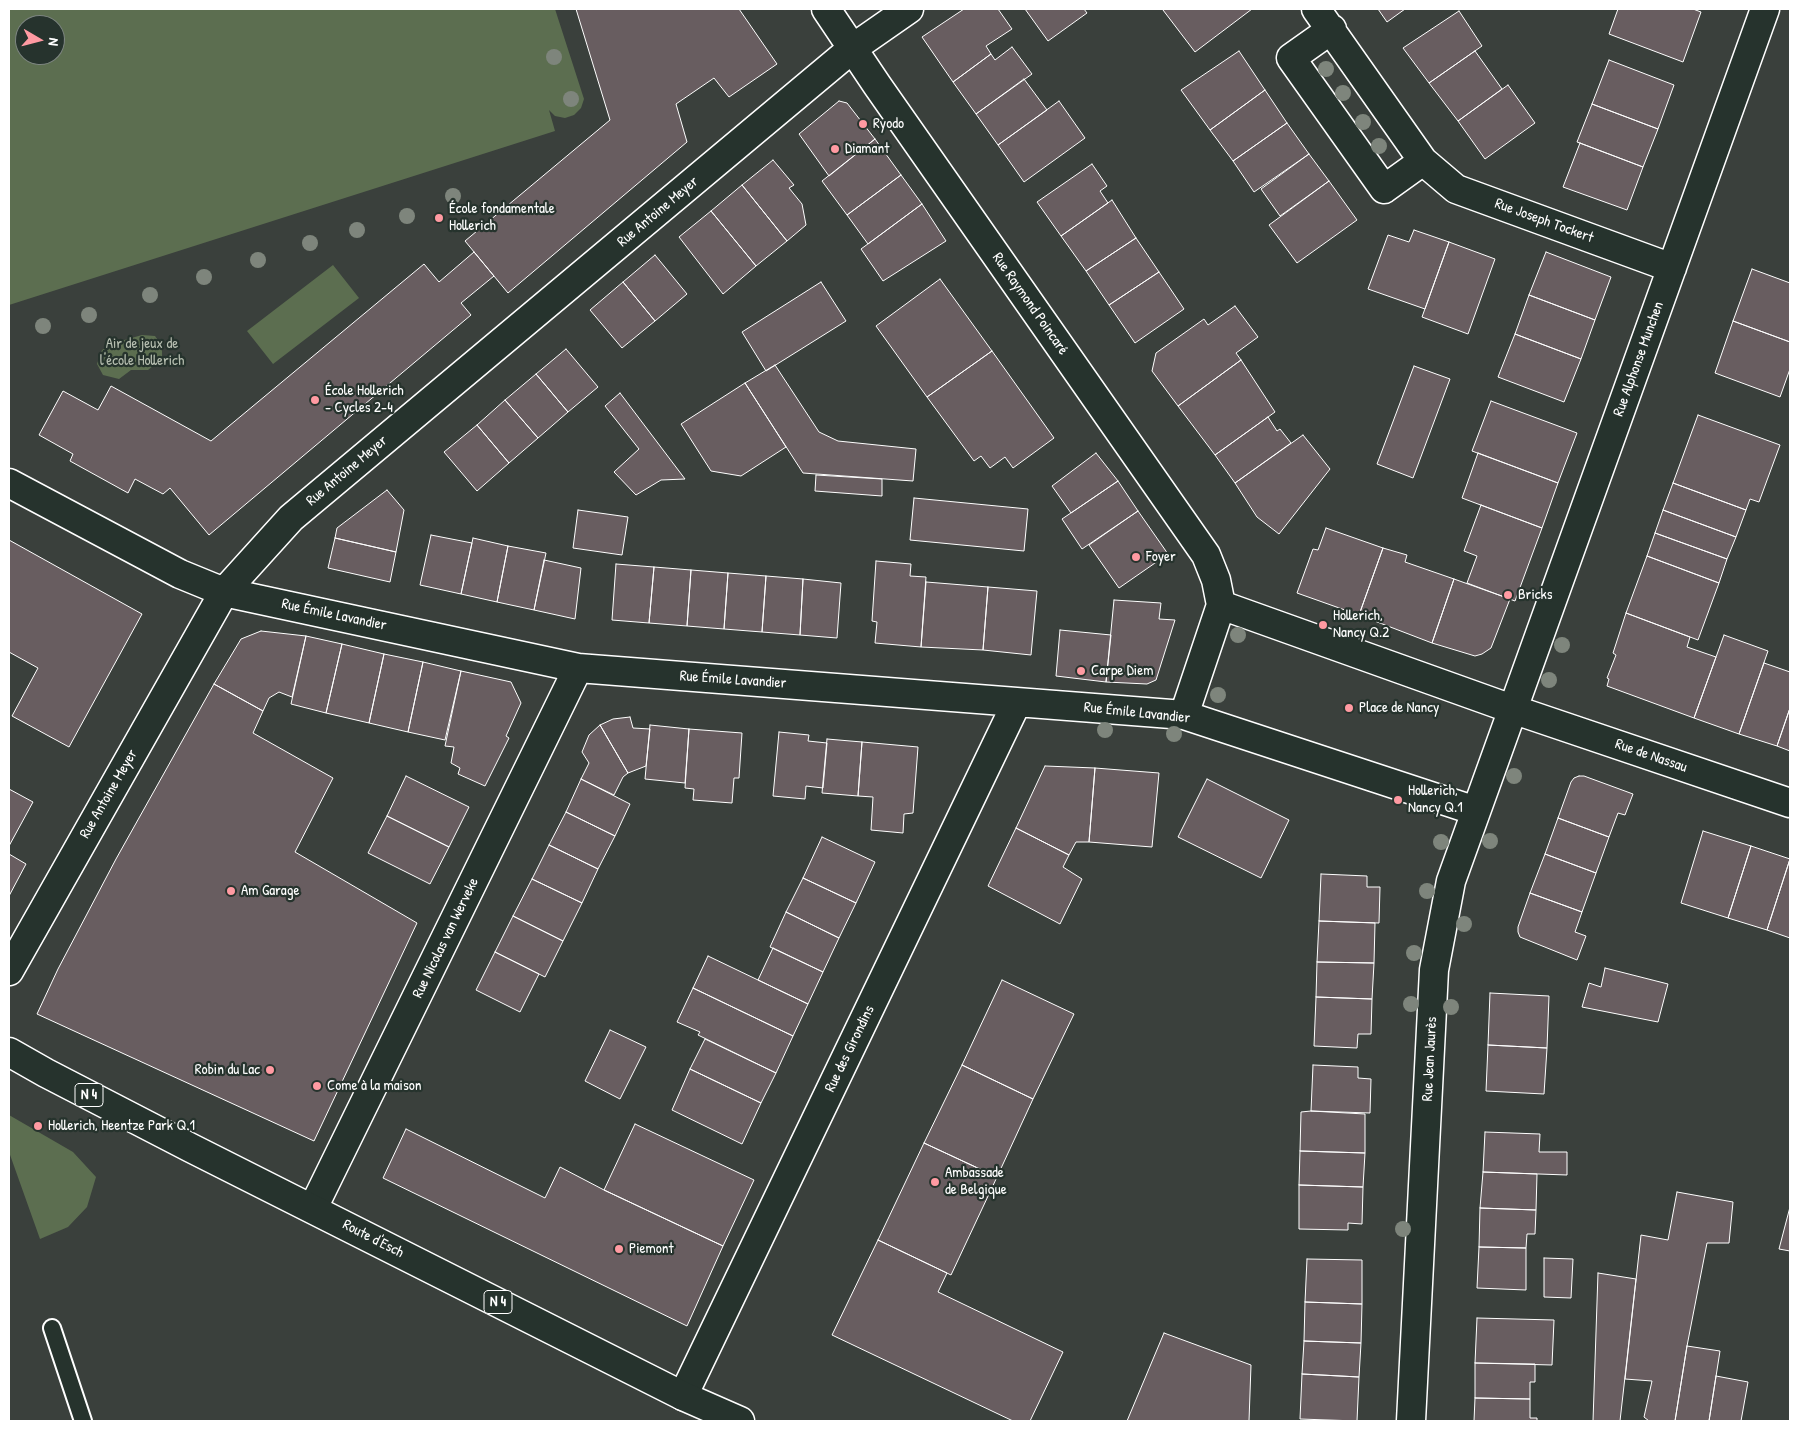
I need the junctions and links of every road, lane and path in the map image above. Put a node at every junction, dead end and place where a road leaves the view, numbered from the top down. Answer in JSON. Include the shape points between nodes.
{"nodes":[{"id":1,"x":826,"y":9,"type":"edge"},
{"id":2,"x":909,"y":9,"type":"edge"},
{"id":3,"x":1765,"y":9,"type":"edge"},
{"id":4,"x":1324,"y":19,"type":"edge"},
{"id":5,"x":853,"y":48,"type":"junction"},
{"id":6,"x":1423,"y":161,"type":"junction"},
{"id":7,"x":1672,"y":268,"type":"junction"},
{"id":8,"x":9,"y":482,"type":"edge"},
{"id":9,"x":224,"y":592,"type":"junction"},
{"id":10,"x":1221,"y":605,"type":"junction"},
{"id":11,"x":578,"y":668,"type":"junction"},
{"id":12,"x":1017,"y":702,"type":"junction"},
{"id":13,"x":1512,"y":709,"type":"junction"},
{"id":14,"x":1184,"y":715,"type":"junction"},
{"id":15,"x":1790,"y":803,"type":"edge"},
{"id":16,"x":1476,"y":811,"type":"junction"},
{"id":17,"x":9,"y":971,"type":"edge"},
{"id":18,"x":9,"y":1052,"type":"edge"},
{"id":19,"x":314,"y":1208,"type":"junction"},
{"id":20,"x":52,"y":1328,"type":"dead end"},
{"id":21,"x":683,"y":1396,"type":"junction"},
{"id":22,"x":83,"y":1421,"type":"edge"},
{"id":23,"x":740,"y":1421,"type":"edge"},
{"id":24,"x":1411,"y":1421,"type":"edge"}],
"edges":[{"from":1,"to":5,"type":"street","name":"Rue Raymond Poincaré"},
{"from":2,"to":5,"type":"street","name":"Rue Antoine Meyer"},
{"from":3,"to":7,"type":"street","name":"Rue Alphonse Munchen"},
{"from":4,"to":6,"type":"street","name":"Rue Joseph Tockert"},
{"from":4,"to":6,"type":"street","name":"Rue Joseph Tockert","via":[[1291,58],[1384,189]]},
{"from":5,"to":9,"type":"street","name":"Rue Antoine Meyer","via":[[292,518]]},
{"from":5,"to":10,"type":"street","name":"Rue Raymond Poincaré","via":[[1206,555]]},
{"from":6,"to":7,"type":"street","name":"Rue Joseph Tockert","via":[[1456,189]]},
{"from":7,"to":13,"type":"street","name":"Rue Alphonse Munchen"},
{"from":8,"to":9,"type":"street","name":"Rue Émile Lavandier","via":[[180,574]]},
{"from":9,"to":11,"type":"street","name":"Rue Émile Lavandier"},
{"from":9,"to":17,"type":"street","name":"Rue Antoine Meyer"},
{"from":10,"to":13,"type":"street"},
{"from":10,"to":14,"type":"street"},
{"from":11,"to":12,"type":"street","name":"Rue Émile Lavandier"},
{"from":11,"to":19,"type":"street","name":"Rue Nicolas van Werveke"},
{"from":12,"to":14,"type":"street","name":"Rue Émile Lavandier"},
{"from":12,"to":21,"type":"street","name":"Rue des Girondins"},
{"from":13,"to":15,"type":"street","name":"Rue de Nassau"},
{"from":13,"to":16,"type":"street","name":"Rue Jean Jaurès"},
{"from":14,"to":16,"type":"street","name":"Rue Émile Lavandier"},
{"from":16,"to":24,"type":"street","name":"Rue Jean Jaurès","via":[[1450,881],[1434,970]]},
{"from":18,"to":19,"type":"street","name":"Route d'Esch","number":"N 4"},
{"from":19,"to":21,"type":"street","name":"Route d'Esch","number":"N 4"},
{"from":20,"to":22,"type":"lane"},
{"from":21,"to":23,"type":"street","name":"Route d'Esch","number":"N 4"}]}
